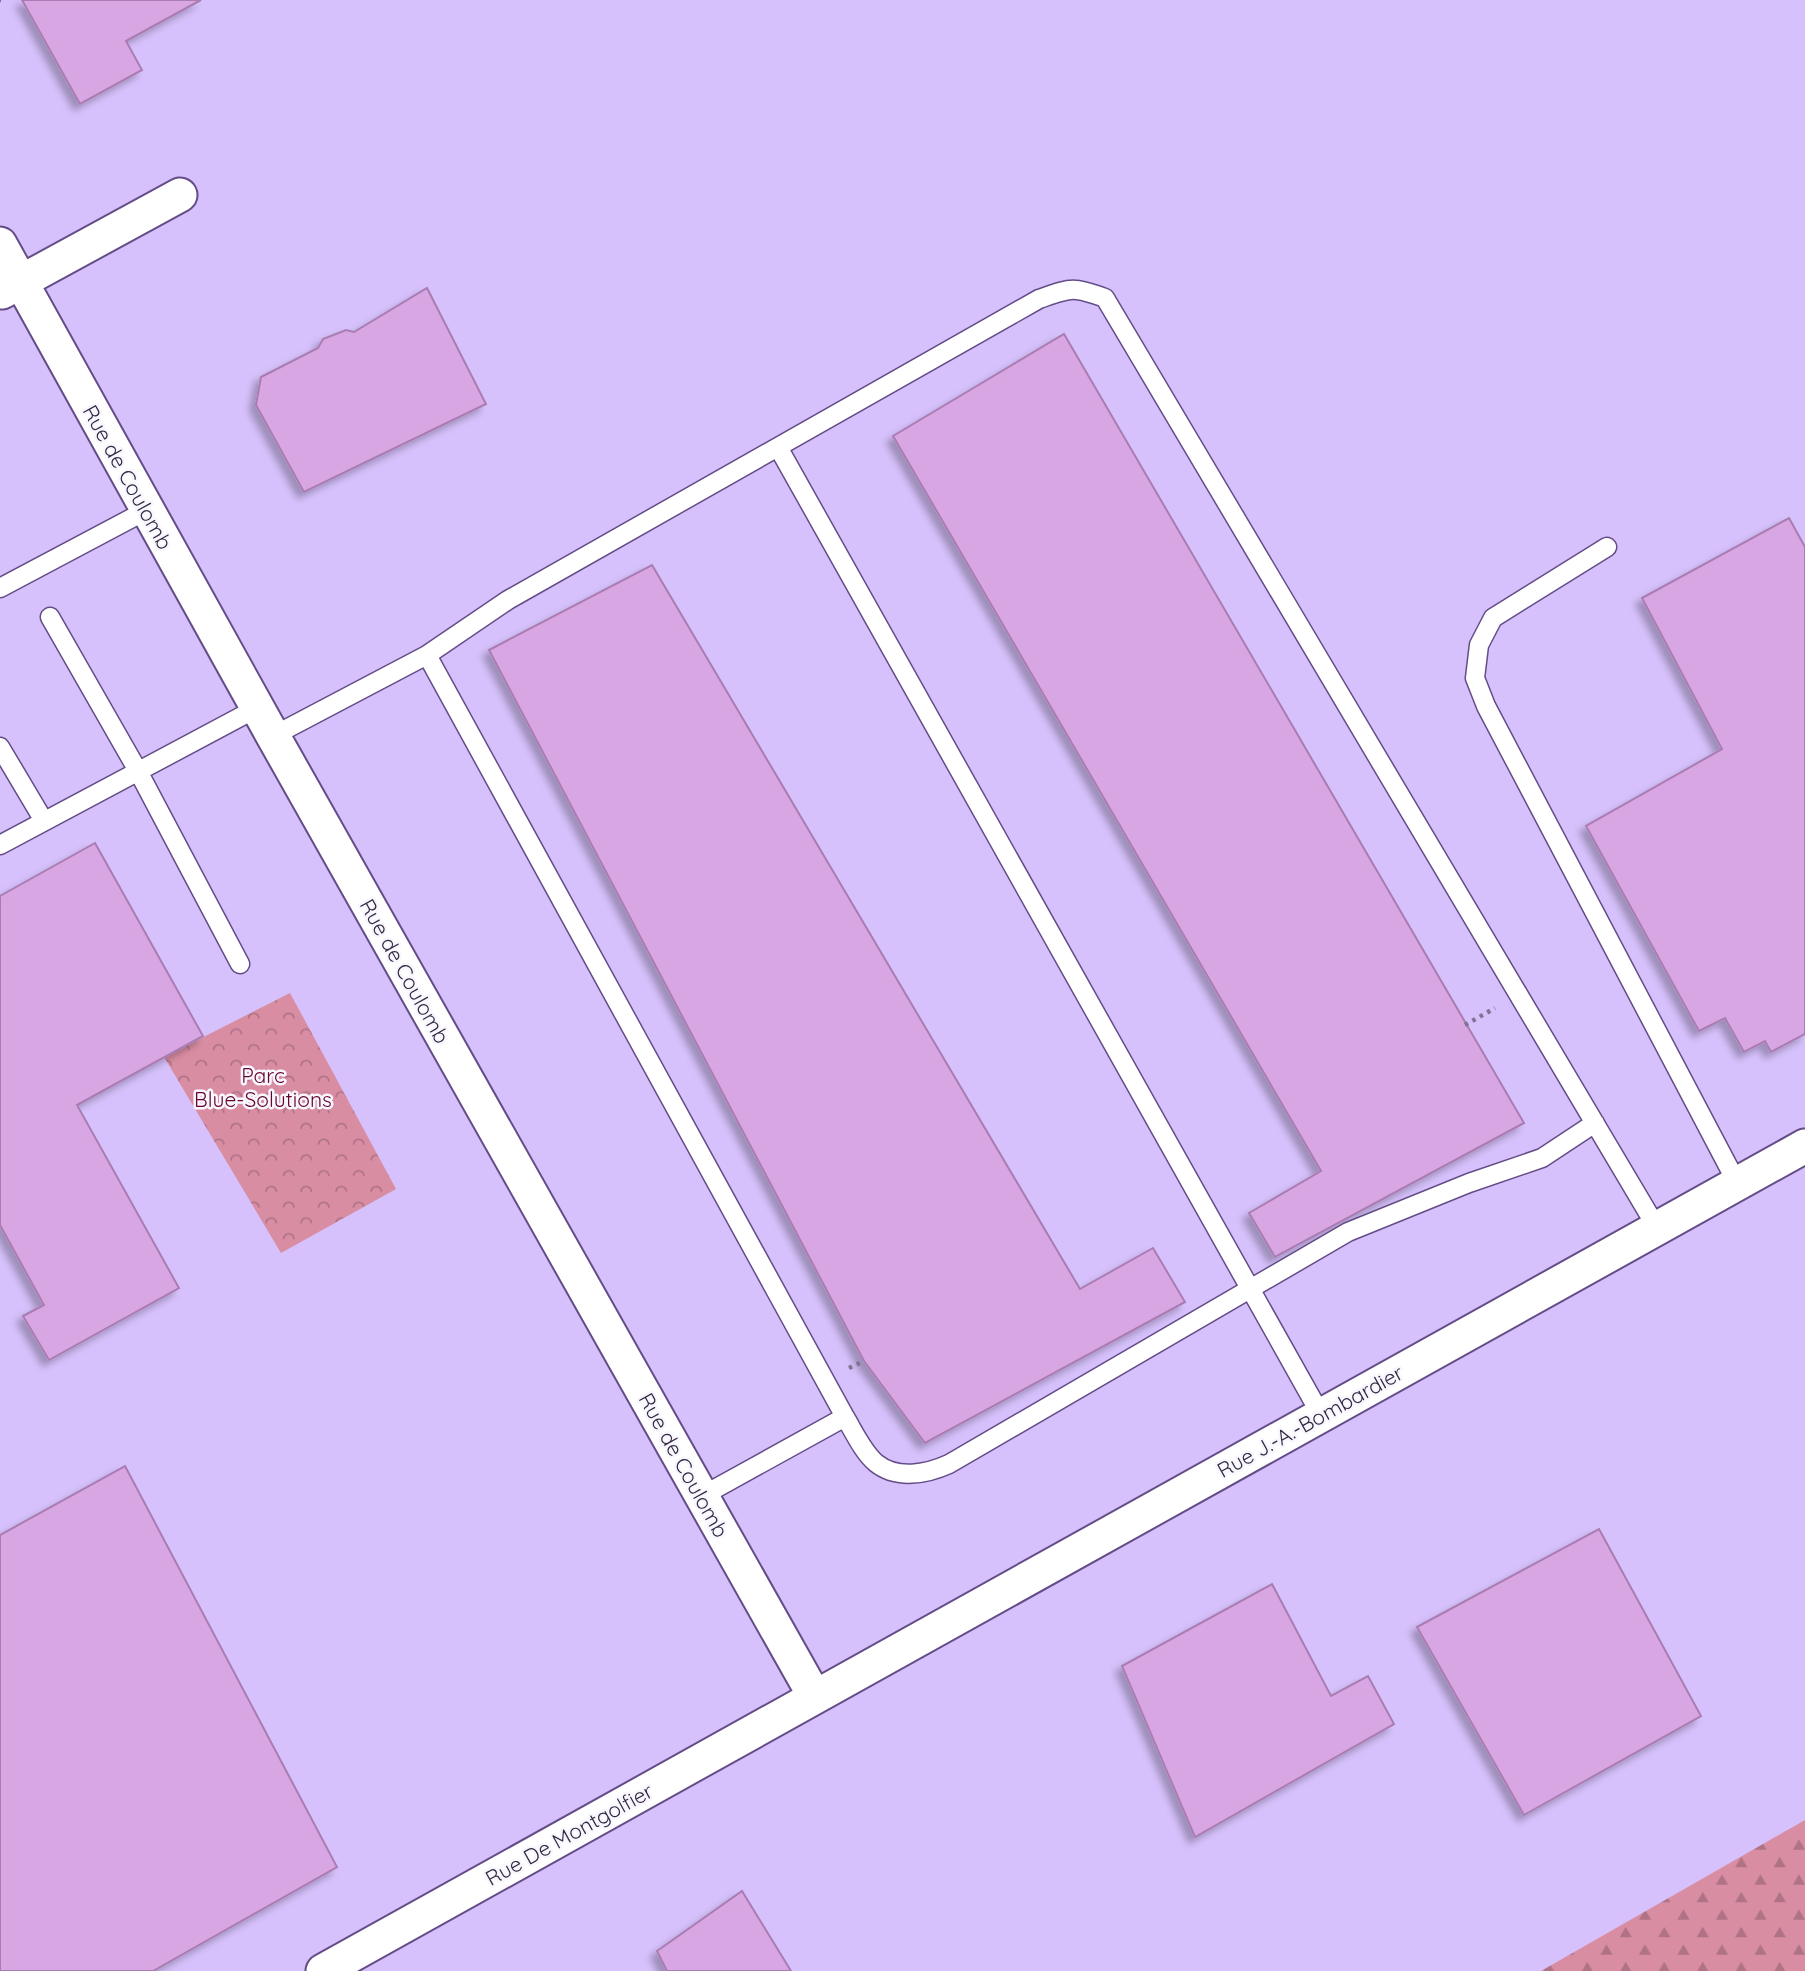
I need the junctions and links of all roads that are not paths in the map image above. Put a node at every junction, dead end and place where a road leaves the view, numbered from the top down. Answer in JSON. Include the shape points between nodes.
{"nodes":[{"id":1,"x":180,"y":195,"type":"dead end"},
{"id":2,"x":0,"y":244,"type":"edge"},
{"id":3,"x":10,"y":288,"type":"edge"},
{"id":4,"x":778,"y":447,"type":"junction"},
{"id":5,"x":147,"y":510,"type":"junction"},
{"id":6,"x":1606,"y":547,"type":"dead end"},
{"id":7,"x":0,"y":588,"type":"edge"},
{"id":8,"x":50,"y":617,"type":"dead end"},
{"id":9,"x":427,"y":655,"type":"junction"},
{"id":10,"x":257,"y":708,"type":"junction"},
{"id":11,"x":273,"y":736,"type":"junction"},
{"id":12,"x":0,"y":747,"type":"edge"},
{"id":13,"x":138,"y":771,"type":"junction"},
{"id":14,"x":44,"y":821,"type":"junction"},
{"id":15,"x":0,"y":845,"type":"edge"},
{"id":16,"x":240,"y":964,"type":"dead end"},
{"id":17,"x":1595,"y":1123,"type":"junction"},
{"id":18,"x":1805,"y":1146,"type":"edge"},
{"id":19,"x":1737,"y":1184,"type":"junction"},
{"id":20,"x":1657,"y":1228,"type":"junction"},
{"id":21,"x":1250,"y":1288,"type":"junction"},
{"id":22,"x":1321,"y":1415,"type":"junction"},
{"id":23,"x":845,"y":1418,"type":"junction"},
{"id":24,"x":702,"y":1496,"type":"junction"},
{"id":25,"x":815,"y":1697,"type":"junction"},
{"id":26,"x":323,"y":1971,"type":"edge"}],
"edges":[{"from":1,"to":3,"type":"street"},
{"from":2,"to":3,"type":"street","name":"Rue de Coulomb"},
{"from":3,"to":5,"type":"street","name":"Rue de Coulomb"},
{"from":4,"to":9,"type":"lane","via":[[508,600]]},
{"from":4,"to":17,"type":"lane","via":[[1039,299],[1078,288],[1105,298]]},
{"from":4,"to":21,"type":"lane"},
{"from":5,"to":7,"type":"lane"},
{"from":5,"to":10,"type":"street","name":"Rue de Coulomb"},
{"from":6,"to":19,"type":"lane","via":[[1493,618],[1479,645],[1475,678]]},
{"from":8,"to":13,"type":"lane"},
{"from":9,"to":11,"type":"lane"},
{"from":9,"to":23,"type":"lane"},
{"from":10,"to":11,"type":"street","name":"Rue de Coulomb"},
{"from":10,"to":13,"type":"lane"},
{"from":11,"to":24,"type":"street","name":"Rue de Coulomb"},
{"from":12,"to":14,"type":"lane"},
{"from":13,"to":14,"type":"lane"},
{"from":13,"to":16,"type":"lane"},
{"from":14,"to":15,"type":"lane"},
{"from":17,"to":20,"type":"lane"},
{"from":17,"to":21,"type":"lane","via":[[1542,1158],[1348,1232]]},
{"from":18,"to":19,"type":"street","name":"Rue J.-A.-Bombardier"},
{"from":19,"to":20,"type":"street","name":"Rue J.-A.-Bombardier"},
{"from":20,"to":22,"type":"street","name":"Rue J.-A.-Bombardier"},
{"from":21,"to":22,"type":"lane"},
{"from":21,"to":23,"type":"lane","via":[[932,1472],[894,1472],[877,1464]]},
{"from":22,"to":25,"type":"street","name":"Rue J.-A.-Bombardier"},
{"from":23,"to":24,"type":"lane"},
{"from":24,"to":25,"type":"street","name":"Rue de Coulomb"},
{"from":25,"to":26,"type":"street","name":"Rue De Montgolfier"}]}
